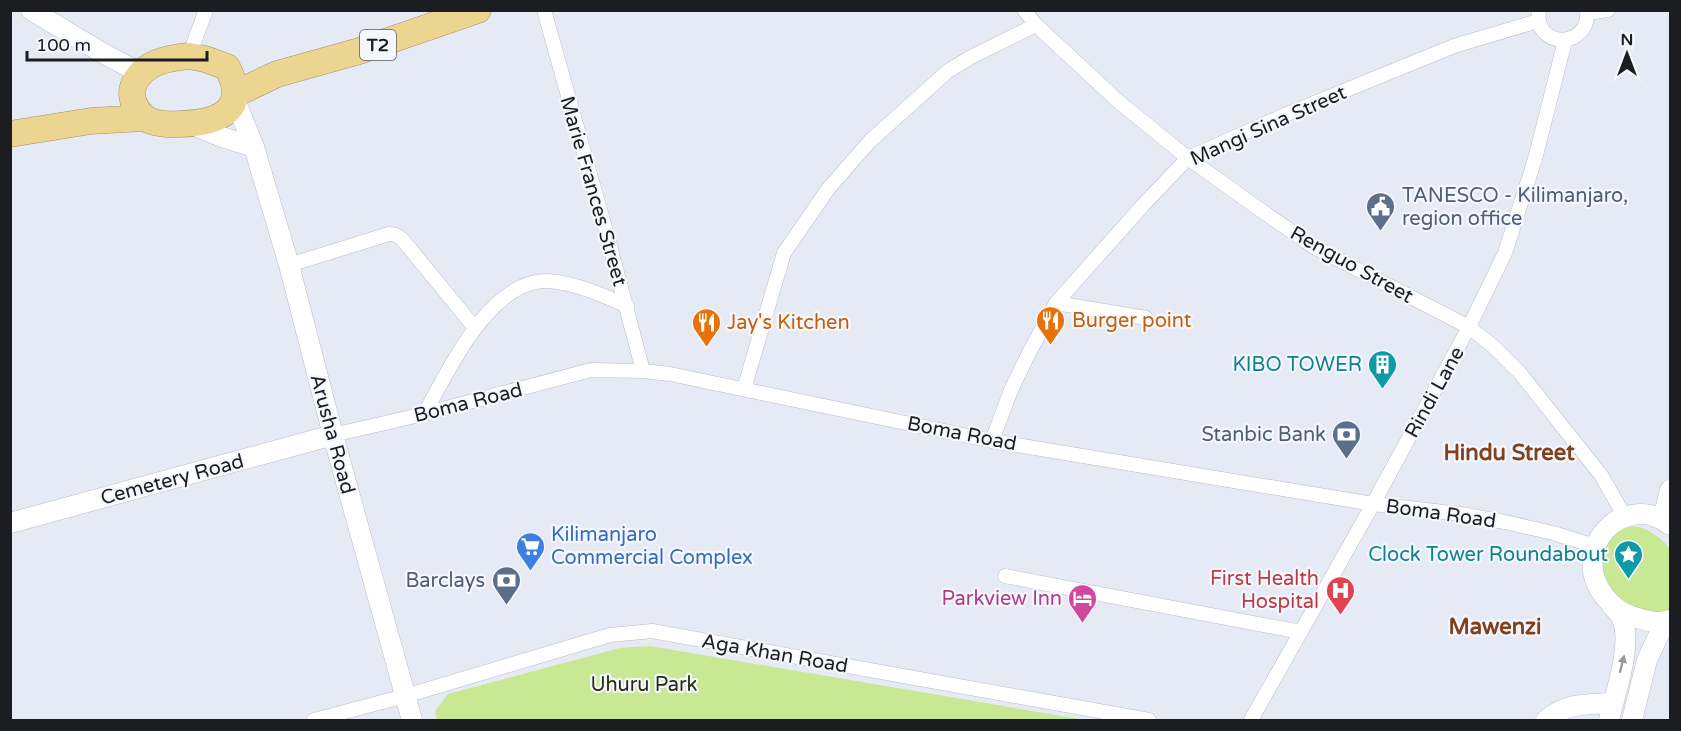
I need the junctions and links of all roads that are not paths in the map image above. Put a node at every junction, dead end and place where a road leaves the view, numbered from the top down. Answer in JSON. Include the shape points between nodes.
{"nodes":[{"id":1,"x":31,"y":10,"type":"edge"},
{"id":2,"x":207,"y":10,"type":"edge"},
{"id":3,"x":478,"y":10,"type":"edge"},
{"id":4,"x":544,"y":10,"type":"edge"},
{"id":5,"x":1024,"y":10,"type":"edge"},
{"id":6,"x":1608,"y":10,"type":"edge"},
{"id":7,"x":1588,"y":12,"type":"edge"},
{"id":8,"x":1539,"y":16,"type":"edge"},
{"id":9,"x":1035,"y":25,"type":"junction"},
{"id":10,"x":1565,"y":41,"type":"junction"},
{"id":11,"x":189,"y":56,"type":"junction"},
{"id":12,"x":227,"y":68,"type":"junction"},
{"id":13,"x":277,"y":74,"type":"junction"},
{"id":14,"x":136,"y":82,"type":"junction"},
{"id":15,"x":235,"y":97,"type":"junction"},
{"id":16,"x":144,"y":118,"type":"junction"},
{"id":17,"x":91,"y":121,"type":"junction"},
{"id":18,"x":191,"y":124,"type":"junction"},
{"id":19,"x":10,"y":134,"type":"edge"},
{"id":20,"x":254,"y":147,"type":"junction"},
{"id":21,"x":1188,"y":158,"type":"junction"},
{"id":22,"x":290,"y":265,"type":"junction"},
{"id":23,"x":1056,"y":303,"type":"junction"},
{"id":24,"x":627,"y":306,"type":"junction"},
{"id":25,"x":1146,"y":318,"type":"dead end"},
{"id":26,"x":1469,"y":327,"type":"junction"},
{"id":27,"x":475,"y":328,"type":"junction"},
{"id":28,"x":643,"y":371,"type":"junction"},
{"id":29,"x":744,"y":389,"type":"junction"},
{"id":30,"x":424,"y":414,"type":"junction"},
{"id":31,"x":333,"y":435,"type":"junction"},
{"id":32,"x":992,"y":441,"type":"junction"},
{"id":33,"x":1671,"y":490,"type":"edge"},
{"id":34,"x":1372,"y":504,"type":"junction"},
{"id":35,"x":1625,"y":517,"type":"junction"},
{"id":36,"x":1666,"y":522,"type":"edge"},
{"id":37,"x":10,"y":523,"type":"edge"},
{"id":38,"x":1595,"y":546,"type":"junction"},
{"id":39,"x":1005,"y":576,"type":"dead end"},
{"id":40,"x":1608,"y":602,"type":"junction"},
{"id":41,"x":1671,"y":622,"type":"edge"},
{"id":42,"x":1301,"y":632,"type":"junction"},
{"id":43,"x":405,"y":696,"type":"junction"},
{"id":44,"x":1611,"y":712,"type":"edge"},
{"id":45,"x":314,"y":720,"type":"edge"},
{"id":46,"x":412,"y":720,"type":"edge"},
{"id":47,"x":1149,"y":720,"type":"edge"},
{"id":48,"x":1251,"y":720,"type":"edge"},
{"id":49,"x":1546,"y":720,"type":"edge"},
{"id":50,"x":1632,"y":720,"type":"edge"}],
"edges":[{"from":1,"to":14,"type":"main road","via":[[99,51]]},
{"from":2,"to":11,"type":"street"},
{"from":3,"to":13,"type":"highway","number":"T2","via":[[356,52]]},
{"from":4,"to":24,"type":"street","name":"Marie Frances Street"},
{"from":5,"to":9,"type":"street","name":"Renguo Street"},
{"from":6,"to":7,"type":"street"},
{"from":7,"to":10,"type":"street","via":[[1582,31]]},
{"from":8,"to":10,"type":"street","via":[[1544,33]]},
{"from":8,"to":21,"type":"street","name":"Mangi Sina Street","via":[[1454,46]]},
{"from":9,"to":21,"type":"street","name":"Renguo Street","via":[[1119,102]]},
{"from":9,"to":29,"type":"street","via":[[948,71],[870,141],[828,189],[784,253]]},
{"from":10,"to":26,"type":"street","name":"Rindi Lane","via":[[1535,159],[1505,253]]},
{"from":11,"to":12,"type":"highway","number":"T2"},
{"from":11,"to":14,"type":"highway","number":"T2","via":[[158,62]]},
{"from":12,"to":13,"type":"highway","number":"T2"},
{"from":12,"to":15,"type":"highway","via":[[234,80]]},
{"from":13,"to":15,"type":"highway","number":"T2"},
{"from":14,"to":16,"type":"highway","via":[[135,105]]},
{"from":14,"to":17,"type":"highway","number":"T2"},
{"from":15,"to":18,"type":"highway","number":"T2","via":[[225,114]]},
{"from":15,"to":20,"type":"main road","name":"Arusha Road"},
{"from":16,"to":17,"type":"highway","number":"T2"},
{"from":16,"to":18,"type":"highway","number":"T2"},
{"from":17,"to":19,"type":"highway","number":"T2"},
{"from":18,"to":20,"type":"main road"},
{"from":20,"to":22,"type":"main road","name":"Arusha Road"},
{"from":21,"to":23,"type":"street","name":"Mangi Sina Street"},
{"from":21,"to":26,"type":"street","name":"Renguo Street","via":[[1314,247]]},
{"from":22,"to":27,"type":"street","via":[[388,234],[396,235]]},
{"from":22,"to":31,"type":"main road","name":"Arusha Road"},
{"from":23,"to":25,"type":"street"},
{"from":23,"to":32,"type":"street","name":"Mangi Sina Street","via":[[1015,381]]},
{"from":24,"to":27,"type":"street","via":[[590,290],[546,281],[512,292]]},
{"from":24,"to":28,"type":"street","name":"Marie Frances Street"},
{"from":26,"to":34,"type":"street","name":"Rindi Lane"},
{"from":26,"to":35,"type":"street","name":"Renguo Street","via":[[1520,373],[1601,475]]},
{"from":27,"to":30,"type":"street"},
{"from":28,"to":29,"type":"street","name":"Boma Road"},
{"from":28,"to":30,"type":"street","name":"Boma Road","via":[[591,370]]},
{"from":29,"to":32,"type":"street","name":"Boma Road"},
{"from":30,"to":31,"type":"street","name":"Boma Road"},
{"from":31,"to":37,"type":"main road","name":"Cemetery Road"},
{"from":31,"to":43,"type":"main road","name":"Arusha Road"},
{"from":32,"to":34,"type":"street","name":"Boma Road"},
{"from":33,"to":36,"type":"main road"},
{"from":34,"to":38,"type":"street","name":"Boma Road","via":[[1505,522]]},
{"from":34,"to":42,"type":"street","name":"Rindi Lane"},
{"from":35,"to":36,"type":"main road","via":[[1636,513],[1654,515]]},
{"from":35,"to":38,"type":"main road","via":[[1600,535]]},
{"from":38,"to":40,"type":"main road","via":[[1591,567]]},
{"from":39,"to":42,"type":"street"},
{"from":40,"to":41,"type":"main road","via":[[1622,613],[1651,622]]},
{"from":44,"to":40,"type":"main road","one_way":true,"via":[[1625,636],[1622,618]]},
{"from":41,"to":50,"type":"main road","via":[[1661,630],[1647,660]]},
{"from":42,"to":48,"type":"street","name":"Rindi Lane"},
{"from":43,"to":45,"type":"street","name":"Aga Khan Road"},
{"from":43,"to":46,"type":"main road","name":"Arusha Road"},
{"from":43,"to":47,"type":"street","name":"Aga Khan Road","via":[[610,635],[652,631]]},
{"from":44,"to":49,"type":"main road","via":[[1576,705]]}]}
